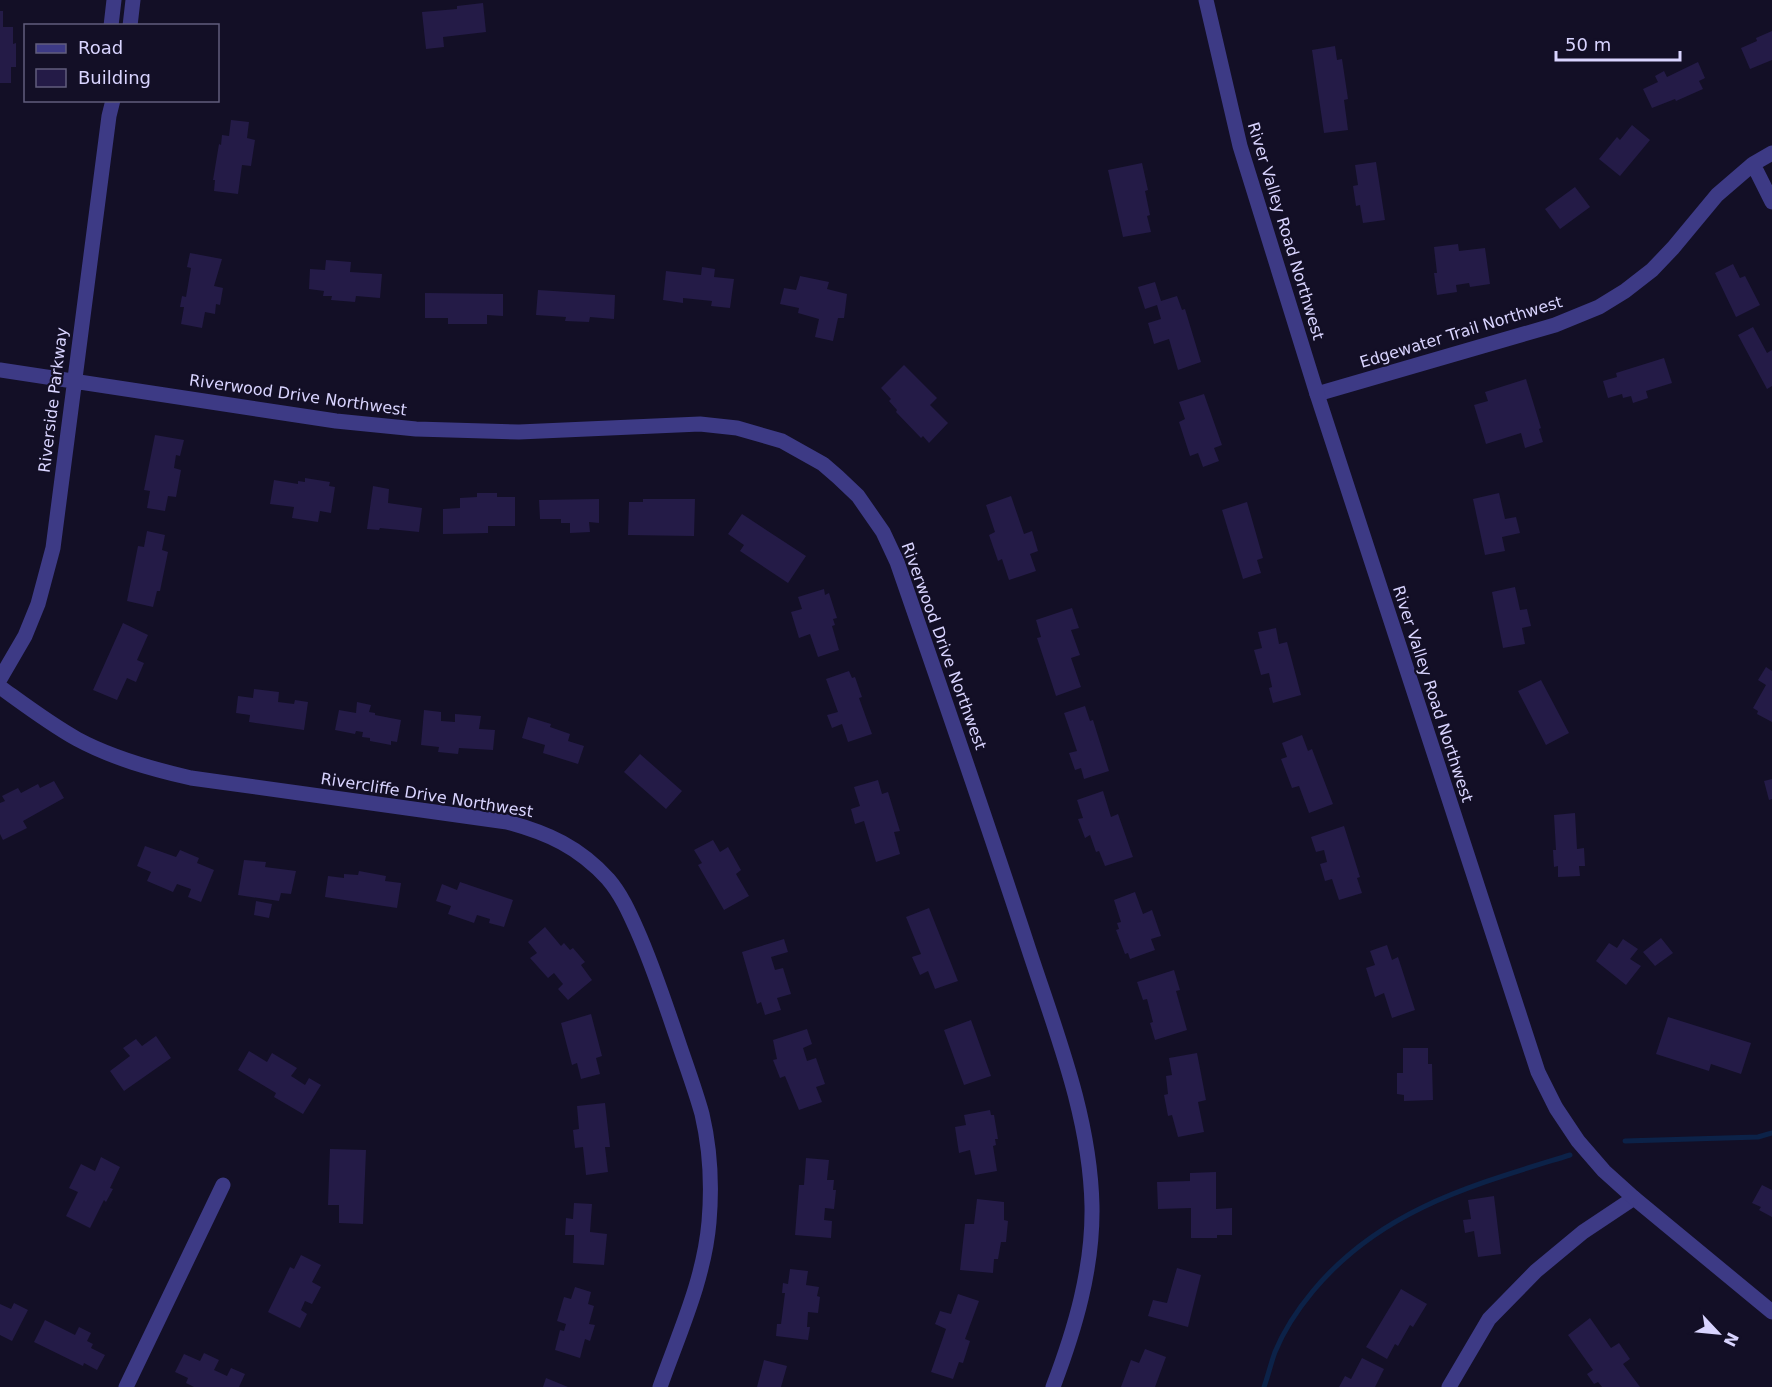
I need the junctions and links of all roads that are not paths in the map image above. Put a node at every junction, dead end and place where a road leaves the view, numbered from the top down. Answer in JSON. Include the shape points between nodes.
{"nodes":[{"id":1,"x":114,"y":0,"type":"edge"},
{"id":2,"x":133,"y":0,"type":"edge"},
{"id":3,"x":1206,"y":0,"type":"edge"},
{"id":4,"x":111,"y":24,"type":"edge"},
{"id":5,"x":130,"y":24,"type":"edge"},
{"id":6,"x":110,"y":106,"type":"edge"},
{"id":7,"x":1772,"y":153,"type":"edge"},
{"id":8,"x":1753,"y":164,"type":"junction"},
{"id":9,"x":1772,"y":202,"type":"edge"},
{"id":10,"x":0,"y":370,"type":"edge"},
{"id":11,"x":73,"y":381,"type":"junction"},
{"id":12,"x":1317,"y":394,"type":"junction"},
{"id":13,"x":0,"y":679,"type":"edge"},
{"id":14,"x":0,"y":687,"type":"edge"},
{"id":15,"x":223,"y":1185,"type":"dead end"},
{"id":16,"x":1634,"y":1198,"type":"junction"},
{"id":17,"x":1772,"y":1312,"type":"edge"},
{"id":18,"x":126,"y":1387,"type":"edge"},
{"id":19,"x":660,"y":1387,"type":"edge"},
{"id":20,"x":1053,"y":1387,"type":"edge"},
{"id":21,"x":1449,"y":1387,"type":"edge"}],
"edges":[{"from":1,"to":4,"type":"street"},
{"from":2,"to":5,"type":"street"},
{"from":3,"to":12,"type":"street","name":"River Valley Road Northwest","via":[[1240,146]]},
{"from":6,"to":11,"type":"street","name":"Riverside Parkway"},
{"from":7,"to":8,"type":"street","name":"Edgewater Trail Northwest"},
{"from":8,"to":9,"type":"street"},
{"from":8,"to":12,"type":"street","name":"Edgewater Trail Northwest","via":[[1717,195],[1652,270],[1599,307],[1555,325]]},
{"from":10,"to":11,"type":"street","name":"Riverwood Drive Northwest"},
{"from":11,"to":13,"type":"street","name":"Riverside Parkway","via":[[47,575],[25,636]]},
{"from":11,"to":20,"type":"street","name":"Riverwood Drive Northwest","via":[[336,421],[416,429],[519,432],[700,424],[737,428],[782,441],[823,464],[858,496],[883,532],[897,562],[995,848],[1075,1093],[1085,1137],[1092,1208],[1087,1274],[1071,1339]]},
{"from":12,"to":16,"type":"street","name":"River Valley Road Northwest","via":[[1538,1072],[1578,1141],[1604,1172]]},
{"from":14,"to":19,"type":"street","name":"Rivercliffe Drive Northwest","via":[[79,740],[159,771],[517,825],[563,842],[609,880],[625,903],[653,966],[702,1114],[710,1171],[703,1261]]},
{"from":15,"to":18,"type":"street"},
{"from":16,"to":17,"type":"street","name":"River Valley Road Northwest"},
{"from":16,"to":21,"type":"street","via":[[1583,1232],[1536,1271],[1489,1319]]}]}
